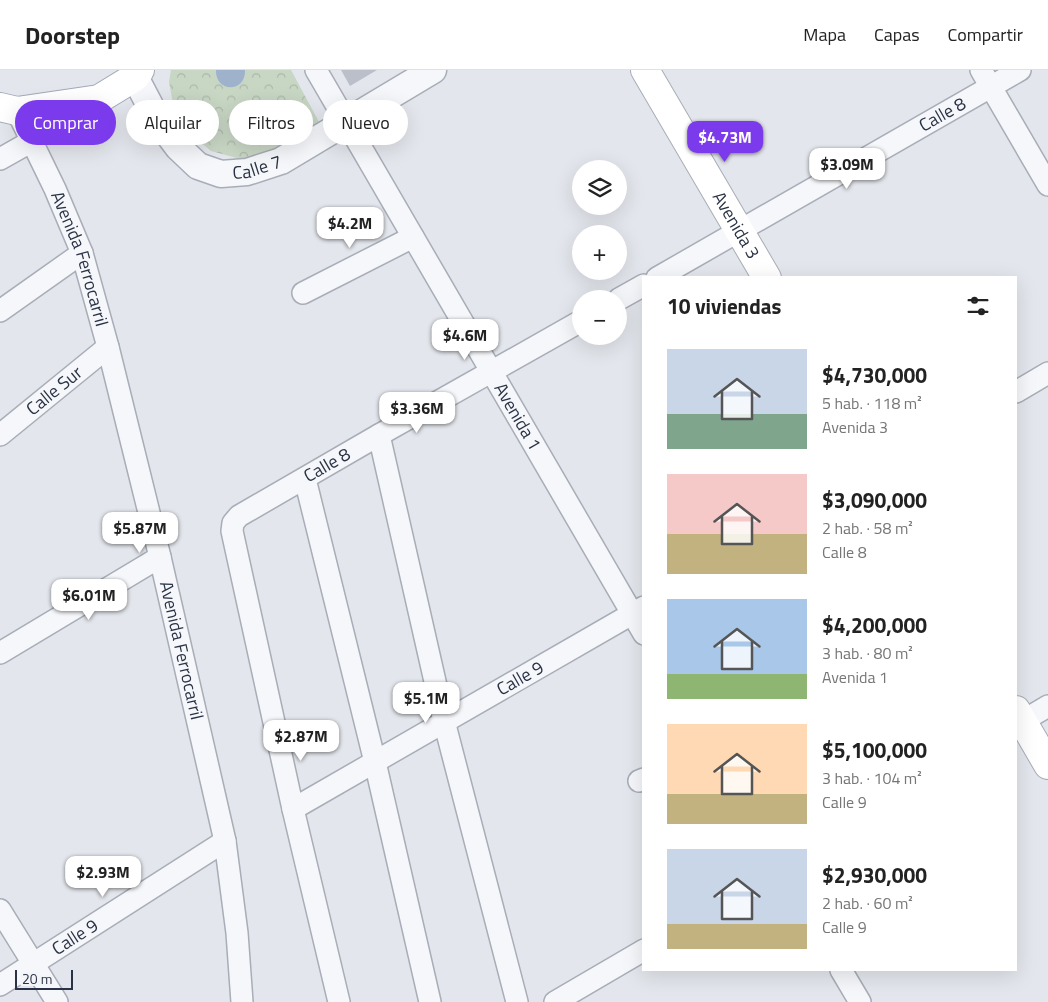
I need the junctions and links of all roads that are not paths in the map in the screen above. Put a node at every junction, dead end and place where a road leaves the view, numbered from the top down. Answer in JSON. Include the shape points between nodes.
{"nodes":[{"id":1,"x":316,"y":70,"type":"edge"},
{"id":2,"x":433,"y":70,"type":"edge"},
{"id":3,"x":645,"y":70,"type":"edge"},
{"id":4,"x":1020,"y":70,"type":"edge"},
{"id":5,"x":137,"y":74,"type":"edge"},
{"id":6,"x":986,"y":78,"type":"edge"},
{"id":7,"x":334,"y":100,"type":"edge"},
{"id":8,"x":382,"y":100,"type":"edge"},
{"id":9,"x":9,"y":109,"type":"edge"},
{"id":10,"x":323,"y":135,"type":"edge"},
{"id":11,"x":25,"y":145,"type":"edge"},
{"id":12,"x":34,"y":145,"type":"edge"},
{"id":13,"x":360,"y":145,"type":"edge"},
{"id":14,"x":0,"y":160,"type":"edge"},
{"id":15,"x":1048,"y":185,"type":"edge"},
{"id":16,"x":740,"y":230,"type":"junction"},
{"id":17,"x":413,"y":237,"type":"junction"},
{"id":18,"x":82,"y":253,"type":"junction"},
{"id":19,"x":660,"y":276,"type":"edge"},
{"id":20,"x":766,"y":276,"type":"edge"},
{"id":21,"x":642,"y":286,"type":"edge"},
{"id":22,"x":303,"y":293,"type":"dead end"},
{"id":23,"x":627,"y":295,"type":"edge"},
{"id":24,"x":0,"y":311,"type":"edge"},
{"id":25,"x":572,"y":326,"type":"edge"},
{"id":26,"x":108,"y":347,"type":"junction"},
{"id":27,"x":492,"y":372,"type":"junction"},
{"id":28,"x":1048,"y":373,"type":"edge"},
{"id":29,"x":1017,"y":391,"type":"edge"},
{"id":30,"x":0,"y":434,"type":"edge"},
{"id":31,"x":379,"y":435,"type":"junction"},
{"id":32,"x":305,"y":478,"type":"junction"},
{"id":33,"x":160,"y":557,"type":"junction"},
{"id":34,"x":638,"y":610,"type":"edge"},
{"id":35,"x":642,"y":626,"type":"edge"},
{"id":36,"x":0,"y":653,"type":"edge"},
{"id":37,"x":1048,"y":706,"type":"edge"},
{"id":38,"x":1018,"y":719,"type":"edge"},
{"id":39,"x":444,"y":721,"type":"junction"},
{"id":40,"x":375,"y":762,"type":"junction"},
{"id":41,"x":1048,"y":766,"type":"edge"},
{"id":42,"x":293,"y":809,"type":"junction"},
{"id":43,"x":225,"y":841,"type":"junction"},
{"id":44,"x":0,"y":910,"type":"edge"},
{"id":45,"x":642,"y":951,"type":"edge"},
{"id":46,"x":34,"y":964,"type":"junction"},
{"id":47,"x":843,"y":971,"type":"edge"},
{"id":48,"x":0,"y":985,"type":"edge"},
{"id":49,"x":57,"y":1002,"type":"edge"},
{"id":50,"x":242,"y":1002,"type":"edge"},
{"id":51,"x":339,"y":1002,"type":"edge"},
{"id":52,"x":430,"y":1002,"type":"edge"},
{"id":53,"x":517,"y":1002,"type":"edge"},
{"id":54,"x":555,"y":1002,"type":"edge"},
{"id":55,"x":860,"y":1002,"type":"edge"}],
"edges":[{"from":1,"to":7,"type":"street","name":"Avenida 1"},
{"from":2,"to":8,"type":"street","name":"Calle 7"},
{"from":3,"to":16,"type":"main road","name":"Avenida 3"},
{"from":4,"to":6,"type":"street","name":"Calle 8"},
{"from":5,"to":9,"type":"main road","name":"Avenida Ferrocarril","via":[[99,99]]},
{"from":5,"to":10,"type":"street","name":"Calle 7","via":[[158,119],[178,147],[198,166],[221,174],[247,172],[281,161]]},
{"from":6,"to":15,"type":"street"},
{"from":6,"to":16,"type":"street","name":"Calle 8"},
{"from":11,"to":14,"type":"street"},
{"from":12,"to":18,"type":"street","name":"Avenida Ferrocarril"},
{"from":13,"to":17,"type":"street","name":"Avenida 1"},
{"from":16,"to":19,"type":"street","name":"Calle 8"},
{"from":16,"to":20,"type":"main road","name":"Avenida 3"},
{"from":17,"to":22,"type":"street"},
{"from":17,"to":27,"type":"street","name":"Avenida 1"},
{"from":18,"to":24,"type":"street"},
{"from":18,"to":26,"type":"street","name":"Avenida Ferrocarril"},
{"from":21,"to":23,"type":"street"},
{"from":25,"to":27,"type":"street","name":"Calle 8"},
{"from":26,"to":30,"type":"street","name":"Calle Sur"},
{"from":26,"to":33,"type":"street","name":"Avenida Ferrocarril"},
{"from":27,"to":31,"type":"street","name":"Calle 8"},
{"from":27,"to":34,"type":"street","name":"Avenida 1"},
{"from":28,"to":29,"type":"street"},
{"from":31,"to":32,"type":"street","name":"Calle 8"},
{"from":31,"to":39,"type":"street"},
{"from":32,"to":40,"type":"street"},
{"from":32,"to":42,"type":"street","name":"Calle 8","via":[[239,516],[232,531]]},
{"from":33,"to":36,"type":"street"},
{"from":33,"to":43,"type":"street","name":"Avenida Ferrocarril"},
{"from":34,"to":35,"type":"street","name":"Avenida 1"},
{"from":34,"to":39,"type":"street","name":"Calle 9"},
{"from":37,"to":38,"type":"street"},
{"from":38,"to":41,"type":"main road"},
{"from":39,"to":40,"type":"street","name":"Calle 9"},
{"from":39,"to":53,"type":"street"},
{"from":40,"to":42,"type":"street","name":"Calle 9"},
{"from":40,"to":52,"type":"street"},
{"from":42,"to":51,"type":"street"},
{"from":43,"to":46,"type":"street","name":"Calle 9"},
{"from":43,"to":50,"type":"street","name":"Avenida Ferrocarril"},
{"from":44,"to":46,"type":"street"},
{"from":45,"to":54,"type":"street"},
{"from":46,"to":48,"type":"street","name":"Calle 9"},
{"from":46,"to":49,"type":"street"},
{"from":47,"to":55,"type":"street"}]}
